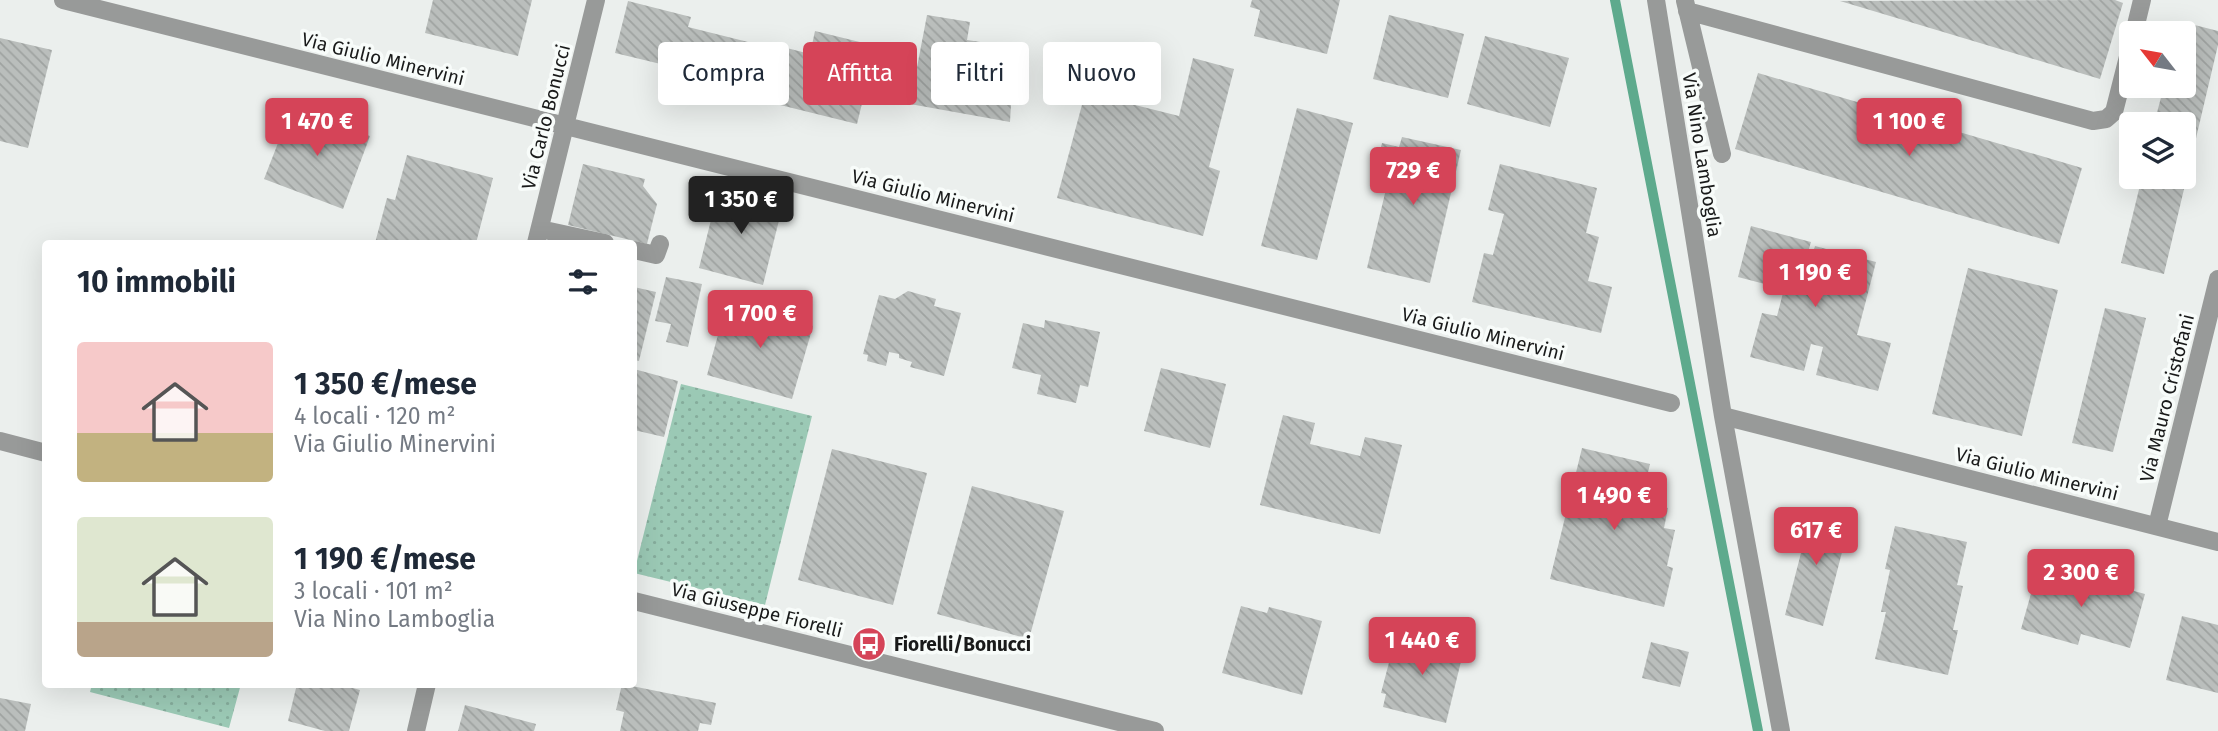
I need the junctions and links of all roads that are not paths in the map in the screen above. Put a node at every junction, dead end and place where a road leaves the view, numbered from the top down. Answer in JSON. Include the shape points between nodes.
{"nodes":[{"id":1,"x":63,"y":0,"type":"edge"},
{"id":2,"x":596,"y":0,"type":"edge"},
{"id":3,"x":1656,"y":0,"type":"edge"},
{"id":4,"x":2142,"y":0,"type":"edge"},
{"id":5,"x":1686,"y":5,"type":"edge"},
{"id":6,"x":2137,"y":21,"type":"edge"},
{"id":7,"x":2119,"y":92,"type":"edge"},
{"id":8,"x":566,"y":126,"type":"junction"},
{"id":9,"x":1722,"y":154,"type":"dead end"},
{"id":10,"x":538,"y":236,"type":"edge"},
{"id":11,"x":576,"y":240,"type":"edge"},
{"id":12,"x":660,"y":244,"type":"dead end"},
{"id":13,"x":637,"y":251,"type":"edge"},
{"id":14,"x":2218,"y":279,"type":"edge"},
{"id":15,"x":1671,"y":403,"type":"dead end"},
{"id":16,"x":1723,"y":416,"type":"junction"},
{"id":17,"x":0,"y":441,"type":"edge"},
{"id":18,"x":42,"y":452,"type":"edge"},
{"id":19,"x":2157,"y":526,"type":"junction"},
{"id":20,"x":2218,"y":542,"type":"edge"},
{"id":21,"x":637,"y":602,"type":"edge"},
{"id":22,"x":426,"y":688,"type":"edge"},
{"id":23,"x":416,"y":731,"type":"edge"},
{"id":24,"x":1155,"y":731,"type":"edge"},
{"id":25,"x":1781,"y":731,"type":"edge"}],
"edges":[{"from":1,"to":8,"type":"street","name":"Via Giulio Minervini"},
{"from":2,"to":8,"type":"street","name":"Via Carlo Bonucci"},
{"from":3,"to":16,"type":"street","name":"Via Nino Lamboglia"},
{"from":4,"to":6,"type":"street"},
{"from":5,"to":7,"type":"street","via":[[2093,121],[2114,112]]},
{"from":5,"to":9,"type":"street"},
{"from":8,"to":10,"type":"street","name":"Via Carlo Bonucci"},
{"from":8,"to":15,"type":"street","name":"Via Giulio Minervini"},
{"from":10,"to":11,"type":"street"},
{"from":12,"to":13,"type":"street","via":[[656,255]]},
{"from":14,"to":19,"type":"street","name":"Via Mauro Cristofani"},
{"from":16,"to":19,"type":"street","name":"Via Giulio Minervini"},
{"from":16,"to":25,"type":"street","name":"Via Nino Lamboglia"},
{"from":17,"to":18,"type":"street"},
{"from":19,"to":20,"type":"street","name":"Via Giulio Minervini"},
{"from":21,"to":24,"type":"street","name":"Via Giuseppe Fiorelli"},
{"from":22,"to":23,"type":"street"}]}
